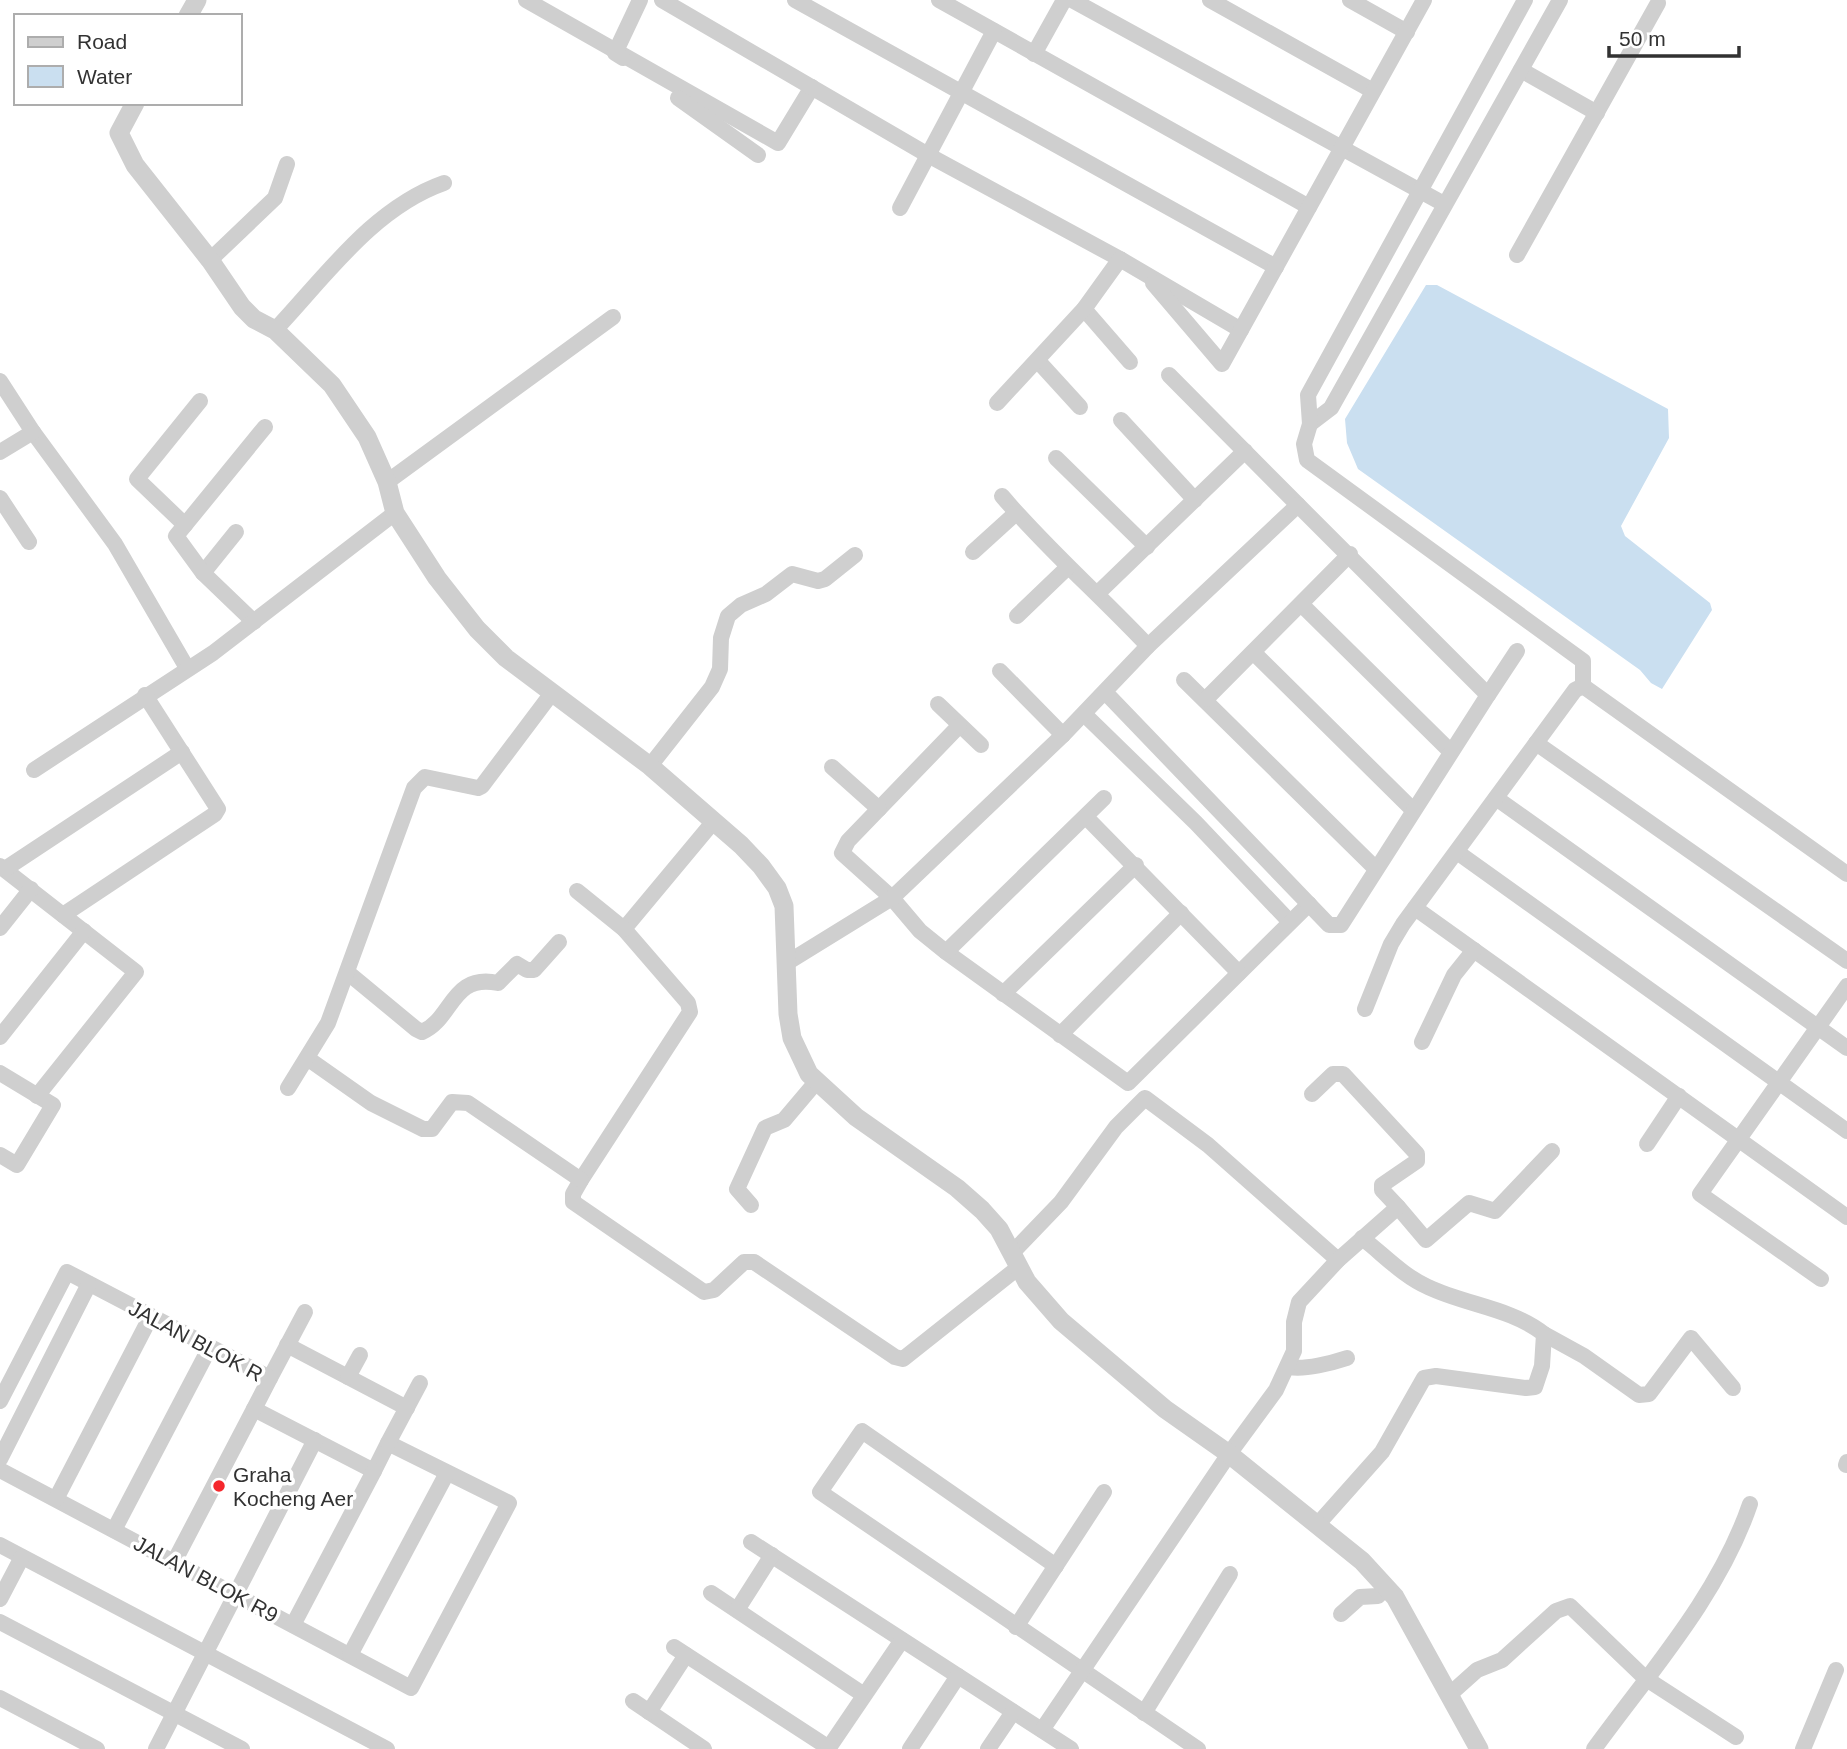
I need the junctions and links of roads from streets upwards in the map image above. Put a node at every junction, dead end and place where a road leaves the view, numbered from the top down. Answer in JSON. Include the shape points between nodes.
{"nodes":[{"id":1,"x":526,"y":0,"type":"edge"},
{"id":2,"x":640,"y":0,"type":"edge"},
{"id":3,"x":662,"y":0,"type":"edge"},
{"id":4,"x":795,"y":0,"type":"edge"},
{"id":5,"x":1065,"y":0,"type":"edge"},
{"id":6,"x":1072,"y":0,"type":"edge"},
{"id":7,"x":1210,"y":0,"type":"edge"},
{"id":8,"x":1350,"y":0,"type":"edge"},
{"id":9,"x":1424,"y":0,"type":"edge"},
{"id":10,"x":1525,"y":0,"type":"edge"},
{"id":11,"x":1560,"y":0,"type":"edge"},
{"id":12,"x":949,"y":3,"type":"edge"},
{"id":13,"x":1658,"y":3,"type":"dead end"},
{"id":14,"x":994,"y":31,"type":"junction"},
{"id":15,"x":1407,"y":32,"type":"junction"},
{"id":16,"x":615,"y":52,"type":"junction"},
{"id":17,"x":1034,"y":54,"type":"junction"},
{"id":18,"x":1521,"y":70,"type":"junction"},
{"id":19,"x":812,"y":87,"type":"junction"},
{"id":20,"x":1373,"y":91,"type":"junction"},
{"id":21,"x":960,"y":93,"type":"junction"},
{"id":22,"x":134,"y":105,"type":"edge"},
{"id":23,"x":1597,"y":113,"type":"junction"},
{"id":24,"x":1340,"y":150,"type":"junction"},
{"id":25,"x":758,"y":155,"type":"dead end"},
{"id":26,"x":928,"y":155,"type":"junction"},
{"id":27,"x":287,"y":164,"type":"dead end"},
{"id":28,"x":444,"y":183,"type":"dead end"},
{"id":29,"x":1418,"y":191,"type":"junction"},
{"id":30,"x":1444,"y":204,"type":"junction"},
{"id":31,"x":1309,"y":207,"type":"junction"},
{"id":32,"x":900,"y":208,"type":"dead end"},
{"id":33,"x":1517,"y":255,"type":"dead end"},
{"id":34,"x":1120,"y":259,"type":"junction"},
{"id":35,"x":210,"y":261,"type":"junction"},
{"id":36,"x":1276,"y":267,"type":"junction"},
{"id":37,"x":1144,"y":274,"type":"junction"},
{"id":38,"x":1084,"y":309,"type":"junction"},
{"id":39,"x":613,"y":317,"type":"dead end"},
{"id":40,"x":275,"y":330,"type":"junction"},
{"id":41,"x":1241,"y":330,"type":"junction"},
{"id":42,"x":1038,"y":361,"type":"junction"},
{"id":43,"x":1130,"y":362,"type":"dead end"},
{"id":44,"x":1169,"y":375,"type":"dead end"},
{"id":45,"x":0,"y":381,"type":"edge"},
{"id":46,"x":200,"y":401,"type":"dead end"},
{"id":47,"x":997,"y":403,"type":"dead end"},
{"id":48,"x":1080,"y":407,"type":"dead end"},
{"id":49,"x":1121,"y":420,"type":"dead end"},
{"id":50,"x":1310,"y":424,"type":"junction"},
{"id":51,"x":265,"y":427,"type":"dead end"},
{"id":52,"x":33,"y":432,"type":"junction"},
{"id":53,"x":1245,"y":451,"type":"junction"},
{"id":54,"x":0,"y":452,"type":"edge"},
{"id":55,"x":1055,"y":458,"type":"dead end"},
{"id":56,"x":387,"y":482,"type":"junction"},
{"id":57,"x":1002,"y":496,"type":"dead end"},
{"id":58,"x":0,"y":498,"type":"edge"},
{"id":59,"x":1195,"y":500,"type":"junction"},
{"id":60,"x":1298,"y":505,"type":"junction"},
{"id":61,"x":395,"y":513,"type":"junction"},
{"id":62,"x":1016,"y":513,"type":"junction"},
{"id":63,"x":185,"y":525,"type":"junction"},
{"id":64,"x":236,"y":532,"type":"dead end"},
{"id":65,"x":29,"y":542,"type":"dead end"},
{"id":66,"x":1147,"y":547,"type":"junction"},
{"id":67,"x":973,"y":552,"type":"dead end"},
{"id":68,"x":1350,"y":554,"type":"junction"},
{"id":69,"x":855,"y":555,"type":"dead end"},
{"id":70,"x":1068,"y":567,"type":"junction"},
{"id":71,"x":203,"y":573,"type":"junction"},
{"id":72,"x":1098,"y":593,"type":"junction"},
{"id":73,"x":1301,"y":604,"type":"junction"},
{"id":74,"x":1017,"y":616,"type":"dead end"},
{"id":75,"x":254,"y":622,"type":"junction"},
{"id":76,"x":1148,"y":646,"type":"junction"},
{"id":77,"x":1517,"y":651,"type":"dead end"},
{"id":78,"x":1253,"y":652,"type":"junction"},
{"id":79,"x":187,"y":668,"type":"junction"},
{"id":80,"x":999,"y":671,"type":"dead end"},
{"id":81,"x":1184,"y":680,"type":"dead end"},
{"id":82,"x":1583,"y":686,"type":"junction"},
{"id":83,"x":1105,"y":692,"type":"junction"},
{"id":84,"x":552,"y":693,"type":"junction"},
{"id":85,"x":145,"y":695,"type":"junction"},
{"id":86,"x":1488,"y":695,"type":"junction"},
{"id":87,"x":1206,"y":699,"type":"junction"},
{"id":88,"x":938,"y":704,"type":"dead end"},
{"id":89,"x":1084,"y":714,"type":"junction"},
{"id":90,"x":959,"y":726,"type":"junction"},
{"id":91,"x":1063,"y":735,"type":"junction"},
{"id":92,"x":1536,"y":743,"type":"junction"},
{"id":93,"x":981,"y":745,"type":"dead end"},
{"id":94,"x":182,"y":752,"type":"junction"},
{"id":95,"x":1451,"y":752,"type":"junction"},
{"id":96,"x":650,"y":766,"type":"junction"},
{"id":97,"x":832,"y":767,"type":"dead end"},
{"id":98,"x":34,"y":770,"type":"dead end"},
{"id":99,"x":1496,"y":798,"type":"junction"},
{"id":100,"x":1104,"y":799,"type":"dead end"},
{"id":101,"x":879,"y":809,"type":"junction"},
{"id":102,"x":1413,"y":810,"type":"junction"},
{"id":103,"x":1087,"y":817,"type":"junction"},
{"id":104,"x":714,"y":821,"type":"junction"},
{"id":105,"x":1457,"y":852,"type":"junction"},
{"id":106,"x":1136,"y":865,"type":"junction"},
{"id":107,"x":3,"y":867,"type":"edge"},
{"id":108,"x":1376,"y":869,"type":"junction"},
{"id":109,"x":1847,"y":874,"type":"edge"},
{"id":110,"x":31,"y":890,"type":"junction"},
{"id":111,"x":577,"y":891,"type":"dead end"},
{"id":112,"x":892,"y":898,"type":"junction"},
{"id":113,"x":1309,"y":904,"type":"junction"},
{"id":114,"x":1415,"y":908,"type":"junction"},
{"id":115,"x":1181,"y":913,"type":"junction"},
{"id":116,"x":63,"y":915,"type":"junction"},
{"id":117,"x":1290,"y":922,"type":"junction"},
{"id":118,"x":0,"y":928,"type":"edge"},
{"id":119,"x":624,"y":929,"type":"junction"},
{"id":120,"x":84,"y":931,"type":"junction"},
{"id":121,"x":559,"y":942,"type":"dead end"},
{"id":122,"x":1474,"y":950,"type":"junction"},
{"id":123,"x":946,"y":952,"type":"junction"},
{"id":124,"x":1847,"y":961,"type":"edge"},
{"id":125,"x":785,"y":964,"type":"junction"},
{"id":126,"x":347,"y":972,"type":"junction"},
{"id":127,"x":1239,"y":973,"type":"junction"},
{"id":128,"x":1847,"y":986,"type":"edge"},
{"id":129,"x":1003,"y":994,"type":"junction"},
{"id":130,"x":1365,"y":1009,"type":"dead end"},
{"id":131,"x":1818,"y":1027,"type":"junction"},
{"id":132,"x":1060,"y":1035,"type":"junction"},
{"id":133,"x":0,"y":1037,"type":"edge"},
{"id":134,"x":1422,"y":1042,"type":"dead end"},
{"id":135,"x":1847,"y":1048,"type":"edge"},
{"id":136,"x":307,"y":1058,"type":"junction"},
{"id":137,"x":0,"y":1073,"type":"edge"},
{"id":138,"x":817,"y":1081,"type":"junction"},
{"id":139,"x":1779,"y":1082,"type":"junction"},
{"id":140,"x":1128,"y":1083,"type":"junction"},
{"id":141,"x":288,"y":1088,"type":"dead end"},
{"id":142,"x":1312,"y":1094,"type":"dead end"},
{"id":143,"x":37,"y":1096,"type":"junction"},
{"id":144,"x":1679,"y":1096,"type":"junction"},
{"id":145,"x":1146,"y":1098,"type":"junction"},
{"id":146,"x":1847,"y":1131,"type":"edge"},
{"id":147,"x":1739,"y":1139,"type":"junction"},
{"id":148,"x":1647,"y":1144,"type":"dead end"},
{"id":149,"x":1552,"y":1151,"type":"dead end"},
{"id":150,"x":0,"y":1156,"type":"edge"},
{"id":151,"x":581,"y":1180,"type":"junction"},
{"id":152,"x":751,"y":1205,"type":"dead end"},
{"id":153,"x":1398,"y":1207,"type":"junction"},
{"id":154,"x":1847,"y":1217,"type":"edge"},
{"id":155,"x":1362,"y":1238,"type":"junction"},
{"id":156,"x":1016,"y":1260,"type":"junction"},
{"id":157,"x":1338,"y":1260,"type":"junction"},
{"id":158,"x":1821,"y":1279,"type":"dead end"},
{"id":159,"x":89,"y":1284,"type":"junction"},
{"id":160,"x":305,"y":1312,"type":"dead end"},
{"id":161,"x":150,"y":1316,"type":"junction"},
{"id":162,"x":1544,"y":1334,"type":"junction"},
{"id":163,"x":287,"y":1345,"type":"junction"},
{"id":164,"x":210,"y":1347,"type":"junction"},
{"id":165,"x":360,"y":1355,"type":"dead end"},
{"id":166,"x":1348,"y":1358,"type":"dead end"},
{"id":167,"x":1289,"y":1367,"type":"junction"},
{"id":168,"x":348,"y":1377,"type":"junction"},
{"id":169,"x":270,"y":1378,"type":"junction"},
{"id":170,"x":420,"y":1383,"type":"dead end"},
{"id":171,"x":1733,"y":1388,"type":"dead end"},
{"id":172,"x":0,"y":1401,"type":"edge"},
{"id":173,"x":407,"y":1408,"type":"junction"},
{"id":174,"x":254,"y":1409,"type":"junction"},
{"id":175,"x":315,"y":1440,"type":"junction"},
{"id":176,"x":388,"y":1443,"type":"junction"},
{"id":177,"x":1229,"y":1454,"type":"junction"},
{"id":178,"x":0,"y":1459,"type":"edge"},
{"id":179,"x":0,"y":1470,"type":"edge"},
{"id":180,"x":374,"y":1471,"type":"junction"},
{"id":181,"x":447,"y":1473,"type":"junction"},
{"id":182,"x":1104,"y":1492,"type":"dead end"},
{"id":183,"x":56,"y":1499,"type":"junction"},
{"id":184,"x":1750,"y":1504,"type":"dead end"},
{"id":185,"x":1317,"y":1525,"type":"junction"},
{"id":186,"x":114,"y":1530,"type":"junction"},
{"id":187,"x":751,"y":1542,"type":"dead end"},
{"id":188,"x":0,"y":1545,"type":"edge"},
{"id":189,"x":772,"y":1555,"type":"junction"},
{"id":190,"x":22,"y":1557,"type":"junction"},
{"id":191,"x":174,"y":1562,"type":"junction"},
{"id":192,"x":1056,"y":1566,"type":"junction"},
{"id":193,"x":1230,"y":1574,"type":"dead end"},
{"id":194,"x":1386,"y":1587,"type":"junction"},
{"id":195,"x":710,"y":1593,"type":"dead end"},
{"id":196,"x":235,"y":1594,"type":"junction"},
{"id":197,"x":0,"y":1599,"type":"edge"},
{"id":198,"x":737,"y":1610,"type":"junction"},
{"id":199,"x":1340,"y":1614,"type":"dead end"},
{"id":200,"x":0,"y":1622,"type":"edge"},
{"id":201,"x":293,"y":1625,"type":"junction"},
{"id":202,"x":1016,"y":1627,"type":"junction"},
{"id":203,"x":902,"y":1640,"type":"junction"},
{"id":204,"x":205,"y":1652,"type":"junction"},
{"id":205,"x":350,"y":1655,"type":"junction"},
{"id":206,"x":1836,"y":1670,"type":"dead end"},
{"id":207,"x":1083,"y":1671,"type":"junction"},
{"id":208,"x":958,"y":1676,"type":"junction"},
{"id":209,"x":1645,"y":1678,"type":"junction"},
{"id":210,"x":864,"y":1695,"type":"junction"},
{"id":211,"x":1449,"y":1695,"type":"junction"},
{"id":212,"x":0,"y":1698,"type":"edge"},
{"id":213,"x":633,"y":1701,"type":"dead end"},
{"id":214,"x":649,"y":1712,"type":"junction"},
{"id":215,"x":1013,"y":1712,"type":"junction"},
{"id":216,"x":1144,"y":1713,"type":"junction"},
{"id":217,"x":174,"y":1714,"type":"junction"},
{"id":218,"x":1042,"y":1730,"type":"junction"},
{"id":219,"x":1736,"y":1737,"type":"dead end"},
{"id":220,"x":1068,"y":1748,"type":"edge"},
{"id":221,"x":97,"y":1749,"type":"edge"},
{"id":222,"x":156,"y":1749,"type":"edge"},
{"id":223,"x":242,"y":1749,"type":"edge"},
{"id":224,"x":387,"y":1749,"type":"edge"},
{"id":225,"x":705,"y":1749,"type":"edge"},
{"id":226,"x":828,"y":1749,"type":"edge"},
{"id":227,"x":910,"y":1749,"type":"edge"},
{"id":228,"x":988,"y":1749,"type":"edge"},
{"id":229,"x":1198,"y":1749,"type":"edge"},
{"id":230,"x":1479,"y":1749,"type":"edge"},
{"id":231,"x":1594,"y":1749,"type":"edge"},
{"id":232,"x":1803,"y":1749,"type":"edge"}],
"edges":[{"from":1,"to":16,"type":"street"},
{"from":2,"to":16,"type":"street"},
{"from":3,"to":19,"type":"street"},
{"from":4,"to":21,"type":"street"},
{"from":5,"to":17,"type":"street"},
{"from":6,"to":24,"type":"street"},
{"from":7,"to":20,"type":"street"},
{"from":8,"to":15,"type":"street"},
{"from":9,"to":15,"type":"street"},
{"from":10,"to":29,"type":"street"},
{"from":11,"to":18,"type":"street"},
{"from":12,"to":14,"type":"street"},
{"from":13,"to":23,"type":"street"},
{"from":14,"to":17,"type":"street"},
{"from":14,"to":21,"type":"street"},
{"from":15,"to":20,"type":"street"},
{"from":16,"to":19,"type":"street","via":[[778,143]]},
{"from":16,"to":25,"type":"street"},
{"from":17,"to":31,"type":"street"},
{"from":18,"to":23,"type":"street"},
{"from":18,"to":30,"type":"street"},
{"from":19,"to":26,"type":"street"},
{"from":20,"to":24,"type":"street"},
{"from":21,"to":26,"type":"street"},
{"from":21,"to":36,"type":"street"},
{"from":22,"to":35,"type":"street","via":[[121,126],[120,138],[135,165]]},
{"from":23,"to":33,"type":"street"},
{"from":24,"to":29,"type":"street"},
{"from":24,"to":31,"type":"street"},
{"from":26,"to":32,"type":"street"},
{"from":26,"to":34,"type":"street"},
{"from":27,"to":35,"type":"street","via":[[275,198]]},
{"from":28,"to":40,"type":"street","via":[[415,193],[388,212]]},
{"from":29,"to":30,"type":"street"},
{"from":29,"to":50,"type":"street","via":[[1308,394]]},
{"from":30,"to":50,"type":"street","via":[[1331,408]]},
{"from":31,"to":36,"type":"street"},
{"from":34,"to":37,"type":"street"},
{"from":34,"to":38,"type":"street"},
{"from":35,"to":40,"type":"street","via":[[242,307]]},
{"from":36,"to":41,"type":"street"},
{"from":37,"to":41,"type":"street"},
{"from":37,"to":41,"type":"street","via":[[1222,364]]},
{"from":38,"to":42,"type":"street"},
{"from":38,"to":43,"type":"street"},
{"from":39,"to":56,"type":"street"},
{"from":40,"to":56,"type":"street","via":[[332,385],[367,437]]},
{"from":42,"to":47,"type":"street"},
{"from":42,"to":48,"type":"street"},
{"from":44,"to":53,"type":"street"},
{"from":45,"to":52,"type":"street"},
{"from":46,"to":63,"type":"street","via":[[137,479]]},
{"from":49,"to":59,"type":"street"},
{"from":50,"to":82,"type":"street","via":[[1304,444],[1307,460],[1583,661]]},
{"from":51,"to":63,"type":"street"},
{"from":52,"to":54,"type":"street"},
{"from":52,"to":79,"type":"street","via":[[115,544]]},
{"from":53,"to":59,"type":"street"},
{"from":53,"to":60,"type":"street"},
{"from":55,"to":66,"type":"street"},
{"from":56,"to":61,"type":"street"},
{"from":57,"to":62,"type":"street"},
{"from":58,"to":65,"type":"street"},
{"from":59,"to":66,"type":"street"},
{"from":60,"to":68,"type":"street"},
{"from":60,"to":76,"type":"street"},
{"from":61,"to":75,"type":"street"},
{"from":61,"to":84,"type":"street","via":[[477,629]]},
{"from":62,"to":67,"type":"street"},
{"from":62,"to":70,"type":"street"},
{"from":63,"to":71,"type":"street","via":[[176,536]]},
{"from":64,"to":71,"type":"street"},
{"from":66,"to":72,"type":"street"},
{"from":68,"to":73,"type":"street"},
{"from":68,"to":86,"type":"street"},
{"from":69,"to":96,"type":"street","via":[[825,579],[792,574],[732,611],[724,621],[720,669],[712,687]]},
{"from":70,"to":72,"type":"street"},
{"from":70,"to":74,"type":"street"},
{"from":71,"to":75,"type":"street"},
{"from":72,"to":76,"type":"street"},
{"from":73,"to":78,"type":"street"},
{"from":73,"to":95,"type":"street"},
{"from":75,"to":79,"type":"street"},
{"from":76,"to":83,"type":"street"},
{"from":77,"to":86,"type":"street"},
{"from":78,"to":87,"type":"street"},
{"from":78,"to":102,"type":"street"},
{"from":79,"to":85,"type":"street"},
{"from":80,"to":91,"type":"street"},
{"from":81,"to":87,"type":"street"},
{"from":82,"to":92,"type":"street","via":[[1575,690]]},
{"from":82,"to":109,"type":"street"},
{"from":83,"to":89,"type":"street"},
{"from":83,"to":113,"type":"street"},
{"from":84,"to":96,"type":"street"},
{"from":84,"to":126,"type":"street","via":[[482,786],[433,777],[420,780]]},
{"from":85,"to":94,"type":"street"},
{"from":85,"to":98,"type":"street"},
{"from":86,"to":95,"type":"street"},
{"from":87,"to":108,"type":"street"},
{"from":88,"to":90,"type":"street"},
{"from":89,"to":91,"type":"street"},
{"from":89,"to":117,"type":"street"},
{"from":90,"to":93,"type":"street"},
{"from":90,"to":101,"type":"street"},
{"from":91,"to":112,"type":"street"},
{"from":92,"to":99,"type":"street"},
{"from":92,"to":124,"type":"street"},
{"from":94,"to":107,"type":"street"},
{"from":94,"to":116,"type":"street","via":[[218,809],[215,814]]},
{"from":95,"to":102,"type":"street"},
{"from":96,"to":104,"type":"street"},
{"from":97,"to":101,"type":"street"},
{"from":99,"to":105,"type":"street"},
{"from":99,"to":131,"type":"street"},
{"from":100,"to":103,"type":"street"},
{"from":101,"to":112,"type":"street","via":[[841,849]]},
{"from":102,"to":108,"type":"street"},
{"from":103,"to":106,"type":"street"},
{"from":103,"to":123,"type":"street"},
{"from":104,"to":119,"type":"street"},
{"from":104,"to":125,"type":"street","via":[[777,888],[786,923]]},
{"from":105,"to":114,"type":"street"},
{"from":105,"to":139,"type":"street"},
{"from":106,"to":115,"type":"street"},
{"from":106,"to":129,"type":"street"},
{"from":107,"to":110,"type":"street"},
{"from":108,"to":113,"type":"street","via":[[1341,925],[1329,925]]},
{"from":110,"to":116,"type":"street"},
{"from":110,"to":118,"type":"street"},
{"from":111,"to":119,"type":"street"},
{"from":112,"to":123,"type":"street","via":[[919,931]]},
{"from":112,"to":125,"type":"street"},
{"from":113,"to":117,"type":"street"},
{"from":114,"to":122,"type":"street"},
{"from":114,"to":130,"type":"street","via":[[1391,944]]},
{"from":115,"to":127,"type":"street"},
{"from":115,"to":132,"type":"street"},
{"from":116,"to":120,"type":"street"},
{"from":117,"to":127,"type":"street"},
{"from":119,"to":151,"type":"street","via":[[691,1007]]},
{"from":120,"to":133,"type":"street"},
{"from":120,"to":143,"type":"street","via":[[136,972]]},
{"from":121,"to":126,"type":"street","via":[[534,970],[517,964],[498,983],[481,981],[463,988],[422,1032]]},
{"from":122,"to":134,"type":"street","via":[[1454,975]]},
{"from":122,"to":144,"type":"street"},
{"from":123,"to":129,"type":"street"},
{"from":125,"to":138,"type":"street","via":[[792,1038],[804,1066]]},
{"from":126,"to":136,"type":"street","via":[[328,1023]]},
{"from":127,"to":140,"type":"street"},
{"from":128,"to":131,"type":"street"},
{"from":129,"to":132,"type":"street"},
{"from":131,"to":135,"type":"street"},
{"from":131,"to":139,"type":"street"},
{"from":132,"to":140,"type":"street"},
{"from":136,"to":141,"type":"street"},
{"from":136,"to":151,"type":"street","via":[[371,1103],[423,1129],[432,1129],[452,1102],[468,1103]]},
{"from":137,"to":143,"type":"street"},
{"from":138,"to":152,"type":"street","via":[[784,1121],[765,1128],[753,1149],[737,1189]]},
{"from":138,"to":156,"type":"street","via":[[856,1116],[982,1210]]},
{"from":139,"to":146,"type":"street"},
{"from":139,"to":147,"type":"street"},
{"from":140,"to":145,"type":"street"},
{"from":142,"to":153,"type":"street","via":[[1333,1074],[1343,1074],[1418,1154],[1416,1161],[1382,1185]]},
{"from":143,"to":150,"type":"street","via":[[53,1105],[17,1165]]},
{"from":144,"to":147,"type":"street"},
{"from":144,"to":148,"type":"street"},
{"from":145,"to":156,"type":"street","via":[[1116,1127]]},
{"from":145,"to":157,"type":"street","via":[[1208,1145]]},
{"from":147,"to":154,"type":"street"},
{"from":147,"to":158,"type":"street","via":[[1700,1194]]},
{"from":149,"to":153,"type":"street","via":[[1495,1211],[1469,1203],[1426,1240]]},
{"from":151,"to":156,"type":"street","via":[[572,1198],[577,1207],[702,1290],[714,1290],[744,1262],[754,1262],[899,1359],[913,1353]]},
{"from":153,"to":155,"type":"street"},
{"from":155,"to":157,"type":"street"},
{"from":155,"to":162,"type":"street","via":[[1421,1284],[1508,1314]]},
{"from":156,"to":177,"type":"street","via":[[1027,1282],[1069,1328],[1165,1409]]},
{"from":157,"to":167,"type":"street","via":[[1295,1311]]},
{"from":159,"to":161,"type":"street","name":"JALAN BLOK R"},
{"from":159,"to":172,"type":"street","name":"JALAN BLOK R","via":[[67,1272]]},
{"from":159,"to":178,"type":"street"},
{"from":160,"to":163,"type":"street"},
{"from":161,"to":164,"type":"street","name":"JALAN BLOK R"},
{"from":161,"to":183,"type":"street"},
{"from":162,"to":171,"type":"street","via":[[1639,1395],[1649,1394],[1691,1338]]},
{"from":162,"to":185,"type":"street","via":[[1535,1387],[1424,1378],[1382,1452]]},
{"from":163,"to":168,"type":"street"},
{"from":163,"to":169,"type":"street"},
{"from":164,"to":169,"type":"street","name":"JALAN BLOK R"},
{"from":164,"to":186,"type":"street"},
{"from":165,"to":168,"type":"street"},
{"from":166,"to":167,"type":"street","via":[[1303,1369]]},
{"from":167,"to":177,"type":"street"},
{"from":168,"to":173,"type":"street"},
{"from":169,"to":174,"type":"street","name":"JALAN BLOK R"},
{"from":170,"to":173,"type":"street"},
{"from":173,"to":176,"type":"street"},
{"from":174,"to":175,"type":"street","name":"JALAN BLOK R"},
{"from":174,"to":191,"type":"street"},
{"from":175,"to":180,"type":"street","name":"JALAN BLOK R"},
{"from":175,"to":196,"type":"street"},
{"from":176,"to":180,"type":"street"},
{"from":176,"to":181,"type":"street"},
{"from":177,"to":185,"type":"street"},
{"from":177,"to":207,"type":"street"},
{"from":179,"to":183,"type":"street","name":"JALAN BLOK R9"},
{"from":180,"to":201,"type":"street"},
{"from":181,"to":205,"type":"street"},
{"from":181,"to":205,"type":"street","name":"JALAN BLOK R9","via":[[509,1503],[411,1688]]},
{"from":182,"to":192,"type":"street"},
{"from":183,"to":186,"type":"street","name":"JALAN BLOK R9"},
{"from":184,"to":209,"type":"street","via":[[1733,1547],[1707,1592]]},
{"from":185,"to":194,"type":"street"},
{"from":186,"to":191,"type":"street","name":"JALAN BLOK R9"},
{"from":187,"to":189,"type":"street"},
{"from":188,"to":190,"type":"street"},
{"from":189,"to":198,"type":"street"},
{"from":189,"to":203,"type":"street"},
{"from":190,"to":197,"type":"street"},
{"from":190,"to":204,"type":"street"},
{"from":191,"to":196,"type":"street","name":"JALAN BLOK R9"},
{"from":192,"to":202,"type":"street"},
{"from":192,"to":202,"type":"street","via":[[862,1432],[820,1492]]},
{"from":193,"to":216,"type":"street"},
{"from":194,"to":199,"type":"street","via":[[1378,1596],[1357,1598]]},
{"from":194,"to":211,"type":"street"},
{"from":195,"to":198,"type":"street"},
{"from":196,"to":201,"type":"street","name":"JALAN BLOK R9"},
{"from":196,"to":204,"type":"street"},
{"from":198,"to":210,"type":"street"},
{"from":200,"to":217,"type":"street"},
{"from":201,"to":205,"type":"street","name":"JALAN BLOK R9"},
{"from":202,"to":207,"type":"street"},
{"from":203,"to":208,"type":"street"},
{"from":203,"to":210,"type":"street"},
{"from":204,"to":217,"type":"street"},
{"from":204,"to":224,"type":"street"},
{"from":206,"to":232,"type":"street"},
{"from":207,"to":216,"type":"street"},
{"from":207,"to":218,"type":"street"},
{"from":208,"to":215,"type":"street"},
{"from":208,"to":227,"type":"street"},
{"from":209,"to":211,"type":"street","via":[[1574,1609],[1563,1607],[1502,1660],[1477,1670]]},
{"from":209,"to":219,"type":"street"},
{"from":209,"to":231,"type":"street"},
{"from":210,"to":226,"type":"street"},
{"from":211,"to":230,"type":"street"},
{"from":212,"to":221,"type":"street"},
{"from":213,"to":214,"type":"street"},
{"from":214,"to":225,"type":"street"},
{"from":214,"to":226,"type":"street","via":[[680,1651]]},
{"from":215,"to":218,"type":"street"},
{"from":215,"to":228,"type":"street"},
{"from":216,"to":229,"type":"street"},
{"from":217,"to":222,"type":"street"},
{"from":217,"to":223,"type":"street"},
{"from":218,"to":220,"type":"street"}]}
